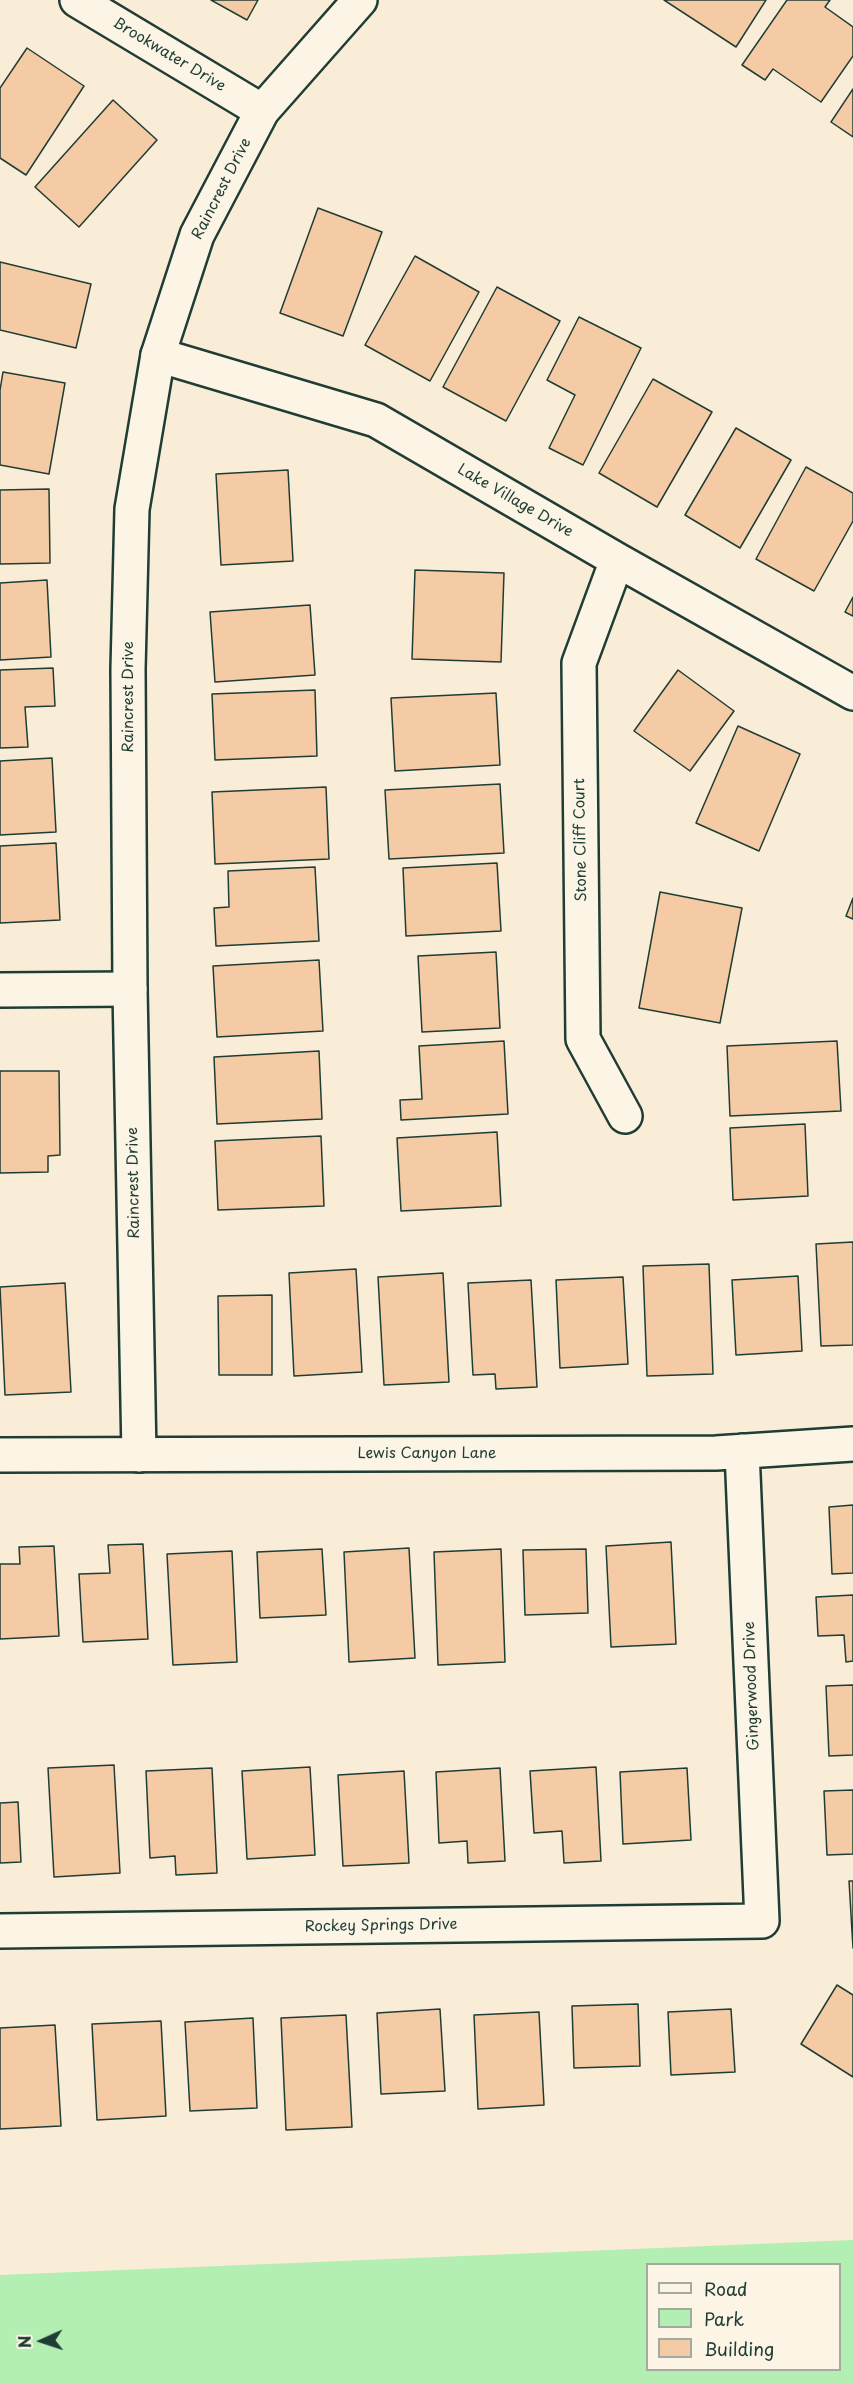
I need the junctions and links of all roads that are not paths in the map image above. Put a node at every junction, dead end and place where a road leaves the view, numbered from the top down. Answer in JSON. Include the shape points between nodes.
{"nodes":[{"id":1,"x":77,"y":0,"type":"edge"},
{"id":2,"x":360,"y":0,"type":"edge"},
{"id":3,"x":262,"y":111,"type":"junction"},
{"id":4,"x":158,"y":355,"type":"junction"},
{"id":5,"x":617,"y":560,"type":"junction"},
{"id":6,"x":853,"y":693,"type":"edge"},
{"id":7,"x":0,"y":990,"type":"edge"},
{"id":8,"x":130,"y":990,"type":"junction"},
{"id":9,"x":625,"y":1116,"type":"dead end"},
{"id":10,"x":853,"y":1444,"type":"edge"},
{"id":11,"x":742,"y":1451,"type":"junction"},
{"id":12,"x":0,"y":1455,"type":"edge"},
{"id":13,"x":139,"y":1455,"type":"junction"},
{"id":14,"x":762,"y":1921,"type":"joint"},
{"id":15,"x":0,"y":1931,"type":"edge"}],
"edges":[{"from":1,"to":3,"type":"street","name":"Brookwater Drive"},
{"from":2,"to":3,"type":"street","name":"Raincrest Drive"},
{"from":3,"to":4,"type":"street","name":"Raincrest Drive","via":[[197,235]]},
{"from":4,"to":5,"type":"street","name":"Lake Village Drive","via":[[376,420]]},
{"from":4,"to":8,"type":"street","name":"Raincrest Drive","via":[[132,509],[128,669]]},
{"from":5,"to":6,"type":"street","name":"Lake Village Drive"},
{"from":5,"to":9,"type":"street","name":"Stone Cliff Court","via":[[579,663],[583,1039]]},
{"from":7,"to":8,"type":"street"},
{"from":8,"to":13,"type":"street","name":"Raincrest Drive"},
{"from":10,"to":11,"type":"street","name":"Lewis Canyon Lane"},
{"from":11,"to":13,"type":"street","name":"Lewis Canyon Lane"},
{"from":11,"to":14,"type":"street","name":"Gingerwood Drive"},
{"from":12,"to":13,"type":"street","name":"Lewis Canyon Lane"},
{"from":14,"to":15,"type":"street","name":"Rockey Springs Drive"}]}
